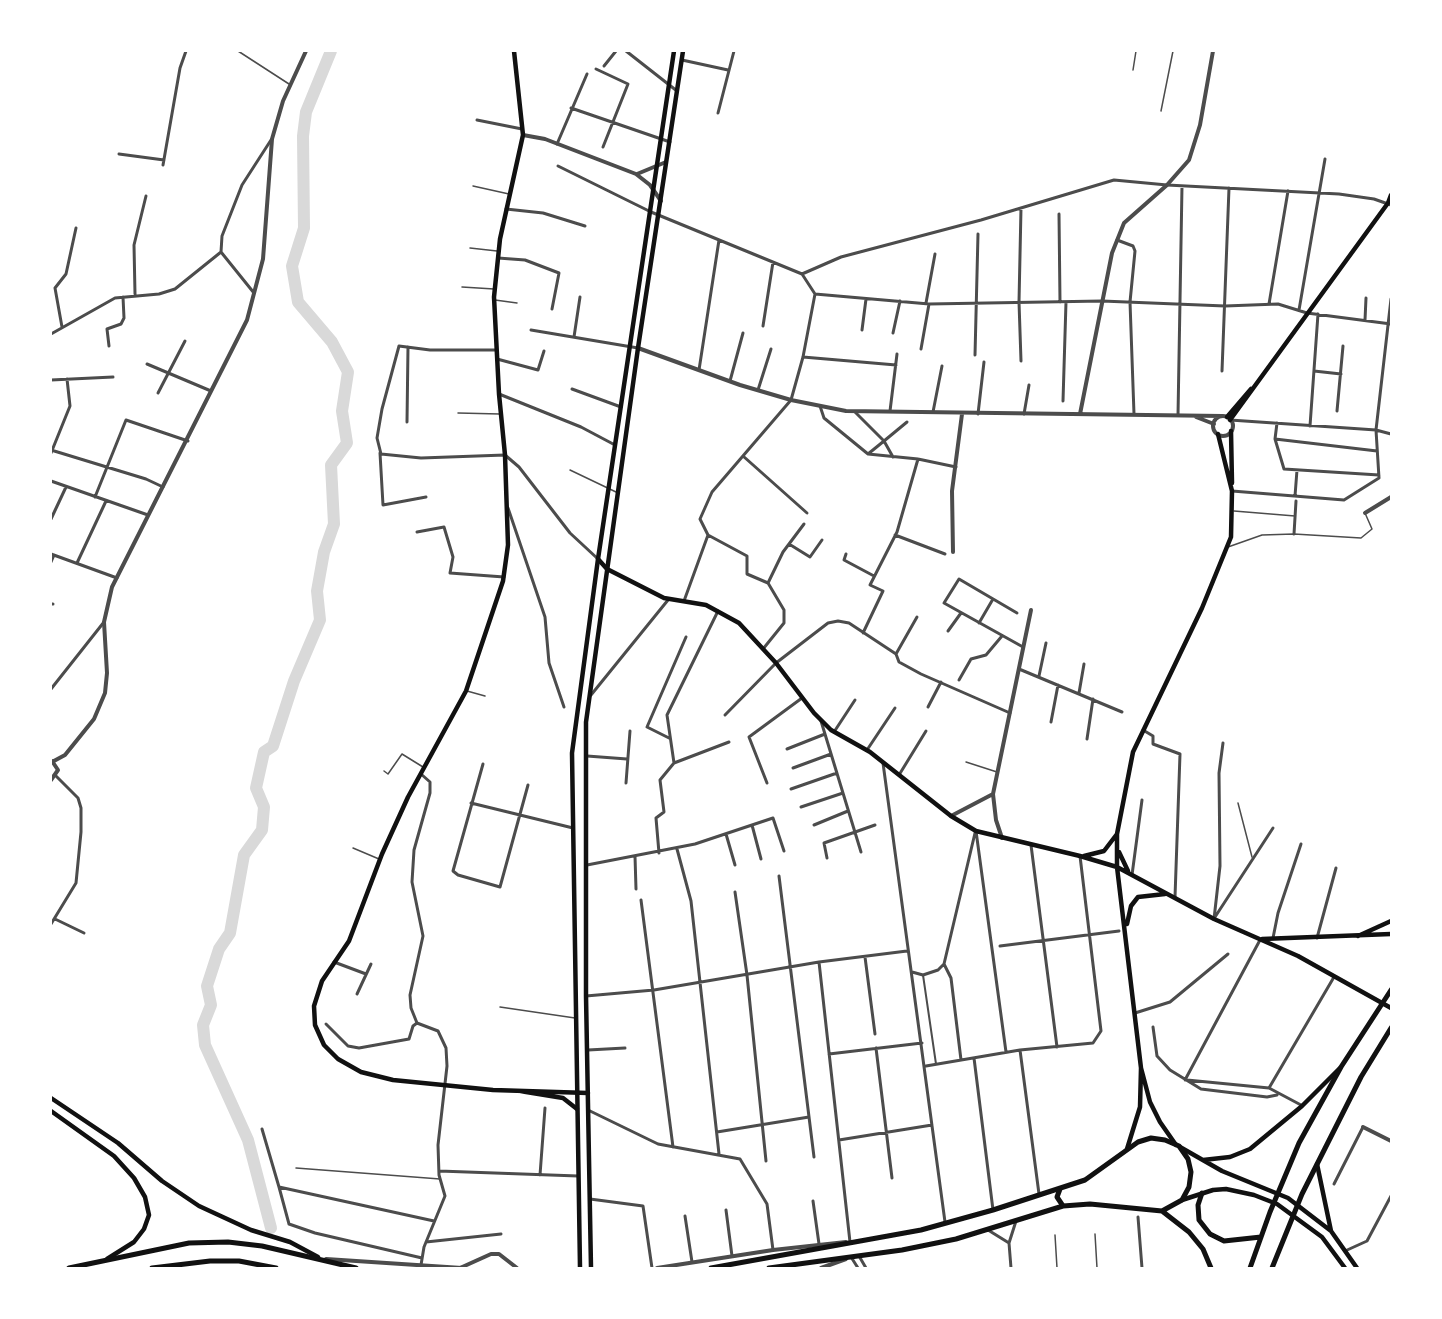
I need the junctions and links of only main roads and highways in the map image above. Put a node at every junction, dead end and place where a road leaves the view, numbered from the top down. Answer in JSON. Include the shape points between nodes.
{"nodes":[{"id":1,"x":514,"y":51,"type":"edge"},
{"id":2,"x":674,"y":51,"type":"edge"},
{"id":3,"x":683,"y":51,"type":"edge"},
{"id":4,"x":1391,"y":195,"type":"edge"},
{"id":5,"x":1389,"y":204,"type":"edge"},
{"id":6,"x":1227,"y":418,"type":"road end"},
{"id":7,"x":1231,"y":431,"type":"road end"},
{"id":8,"x":1218,"y":434,"type":"road end"},
{"id":9,"x":615,"y":445,"type":"junction"},
{"id":10,"x":623,"y":448,"type":"junction"},
{"id":11,"x":1232,"y":490,"type":"junction"},
{"id":12,"x":598,"y":559,"type":"junction"},
{"id":13,"x":607,"y":569,"type":"junction"},
{"id":14,"x":1117,"y":834,"type":"junction"},
{"id":15,"x":1082,"y":856,"type":"junction"},
{"id":16,"x":1117,"y":867,"type":"junction"},
{"id":17,"x":1132,"y":875,"type":"junction"},
{"id":18,"x":1166,"y":894,"type":"junction"},
{"id":19,"x":1391,"y":921,"type":"edge"},
{"id":20,"x":1126,"y":930,"type":"junction"},
{"id":21,"x":1391,"y":934,"type":"edge"},
{"id":22,"x":1356,"y":936,"type":"junction"},
{"id":23,"x":1260,"y":940,"type":"junction"},
{"id":24,"x":1390,"y":992,"type":"edge"},
{"id":25,"x":1391,"y":1008,"type":"edge"},
{"id":26,"x":1391,"y":1028,"type":"edge"},
{"id":27,"x":1341,"y":1067,"type":"junction"},
{"id":28,"x":1142,"y":1068,"type":"junction"},
{"id":29,"x":517,"y":1091,"type":"junction"},
{"id":30,"x":576,"y":1092,"type":"junction"},
{"id":31,"x":588,"y":1093,"type":"junction"},
{"id":32,"x":51,"y":1098,"type":"edge"},
{"id":33,"x":62,"y":1105,"type":"junction"},
{"id":34,"x":577,"y":1109,"type":"junction"},
{"id":35,"x":53,"y":1112,"type":"edge"},
{"id":36,"x":1177,"y":1146,"type":"junction"},
{"id":37,"x":1127,"y":1149,"type":"junction"},
{"id":38,"x":1203,"y":1160,"type":"junction"},
{"id":39,"x":1317,"y":1164,"type":"junction"},
{"id":40,"x":1060,"y":1190,"type":"junction"},
{"id":41,"x":1202,"y":1193,"type":"junction"},
{"id":42,"x":1182,"y":1200,"type":"junction"},
{"id":43,"x":1063,"y":1206,"type":"junction"},
{"id":44,"x":1162,"y":1211,"type":"junction"},
{"id":45,"x":1331,"y":1230,"type":"junction"},
{"id":46,"x":1261,"y":1237,"type":"junction"},
{"id":47,"x":107,"y":1259,"type":"junction"},
{"id":48,"x":320,"y":1259,"type":"junction"},
{"id":49,"x":69,"y":1268,"type":"edge"},
{"id":50,"x":152,"y":1268,"type":"edge"},
{"id":51,"x":276,"y":1268,"type":"edge"},
{"id":52,"x":356,"y":1268,"type":"edge"},
{"id":53,"x":580,"y":1268,"type":"edge"},
{"id":54,"x":591,"y":1268,"type":"edge"},
{"id":55,"x":711,"y":1268,"type":"edge"},
{"id":56,"x":769,"y":1268,"type":"edge"},
{"id":57,"x":1211,"y":1268,"type":"edge"},
{"id":58,"x":1250,"y":1268,"type":"edge"},
{"id":59,"x":1272,"y":1268,"type":"edge"},
{"id":60,"x":1345,"y":1268,"type":"edge"},
{"id":61,"x":1356,"y":1268,"type":"edge"}],
"edges":[{"from":1,"to":29,"type":"main road","via":[[523,132],[498,251],[494,290],[507,503],[504,577],[466,691],[421,774],[380,859],[348,941],[322,981],[314,1006],[315,1025],[324,1045],[338,1059],[362,1072],[393,1080]]},
{"from":2,"to":9,"type":"main road"},
{"from":3,"to":10,"type":"main road"},
{"from":4,"to":5,"type":"main road"},
{"from":5,"to":6,"type":"main road"},
{"from":7,"to":11,"type":"main road"},
{"from":8,"to":11,"type":"main road"},
{"from":9,"to":10,"type":"main road"},
{"from":9,"to":12,"type":"main road"},
{"from":10,"to":13,"type":"main road"},
{"from":11,"to":14,"type":"main road","via":[[1232,537],[1143,730],[1126,777]]},
{"from":12,"to":13,"type":"main road"},
{"from":12,"to":30,"type":"main road","via":[[572,753]]},
{"from":13,"to":15,"type":"main road","via":[[669,599],[706,605],[739,623],[834,732],[867,750],[951,816],[976,831]]},
{"from":13,"to":31,"type":"main road","via":[[586,722]]},
{"from":14,"to":15,"type":"main road","via":[[1104,850]]},
{"from":14,"to":16,"type":"main road"},
{"from":14,"to":17,"type":"main road","via":[[1121,859]]},
{"from":15,"to":16,"type":"main road"},
{"from":16,"to":17,"type":"main road"},
{"from":16,"to":20,"type":"main road"},
{"from":17,"to":18,"type":"main road"},
{"from":18,"to":20,"type":"main road","via":[[1138,897],[1131,906]]},
{"from":18,"to":23,"type":"main road"},
{"from":19,"to":22,"type":"main road"},
{"from":20,"to":28,"type":"main road"},
{"from":21,"to":22,"type":"main road"},
{"from":22,"to":23,"type":"main road"},
{"from":23,"to":25,"type":"main road","via":[[1335,975]]},
{"from":24,"to":27,"type":"highway"},
{"from":26,"to":39,"type":"highway"},
{"from":27,"to":38,"type":"main road","via":[[1250,1149],[1230,1157]]},
{"from":27,"to":46,"type":"highway","via":[[1299,1143]]},
{"from":28,"to":36,"type":"main road","via":[[1150,1102]]},
{"from":28,"to":37,"type":"main road","via":[[1140,1107]]},
{"from":29,"to":30,"type":"main road"},
{"from":29,"to":34,"type":"main road","via":[[563,1098]]},
{"from":30,"to":31,"type":"main road"},
{"from":30,"to":34,"type":"main road"},
{"from":31,"to":54,"type":"main road"},
{"from":32,"to":33,"type":"main road"},
{"from":33,"to":35,"type":"main road"},
{"from":33,"to":48,"type":"main road","via":[[199,1206],[251,1230],[290,1242]]},
{"from":34,"to":53,"type":"main road"},
{"from":35,"to":47,"type":"main road","via":[[114,1156],[145,1197],[149,1215],[144,1229],[134,1242]]},
{"from":36,"to":37,"type":"highway","via":[[1151,1138]]},
{"from":36,"to":38,"type":"main road"},
{"from":36,"to":42,"type":"highway","via":[[1188,1160],[1191,1172]]},
{"from":37,"to":40,"type":"highway","via":[[1085,1180]]},
{"from":38,"to":45,"type":"main road","via":[[1288,1198]]},
{"from":39,"to":45,"type":"main road"},
{"from":39,"to":59,"type":"highway"},
{"from":40,"to":43,"type":"highway","via":[[1057,1197]]},
{"from":40,"to":55,"type":"highway","via":[[945,1224]]},
{"from":41,"to":42,"type":"main road"},
{"from":41,"to":46,"type":"highway","via":[[1199,1220],[1210,1234],[1224,1241]]},
{"from":41,"to":60,"type":"main road","via":[[1226,1189],[1277,1204],[1322,1237]]},
{"from":42,"to":44,"type":"highway"},
{"from":43,"to":44,"type":"highway","via":[[1090,1204]]},
{"from":43,"to":56,"type":"highway","via":[[987,1230],[902,1250]]},
{"from":44,"to":57,"type":"highway","via":[[1189,1232],[1203,1249]]},
{"from":45,"to":61,"type":"main road"},
{"from":46,"to":58,"type":"highway"},
{"from":47,"to":48,"type":"highway","via":[[189,1243],[228,1242]]},
{"from":47,"to":49,"type":"highway"},
{"from":48,"to":52,"type":"highway"},
{"from":50,"to":51,"type":"highway","via":[[210,1261],[239,1261]]}]}
